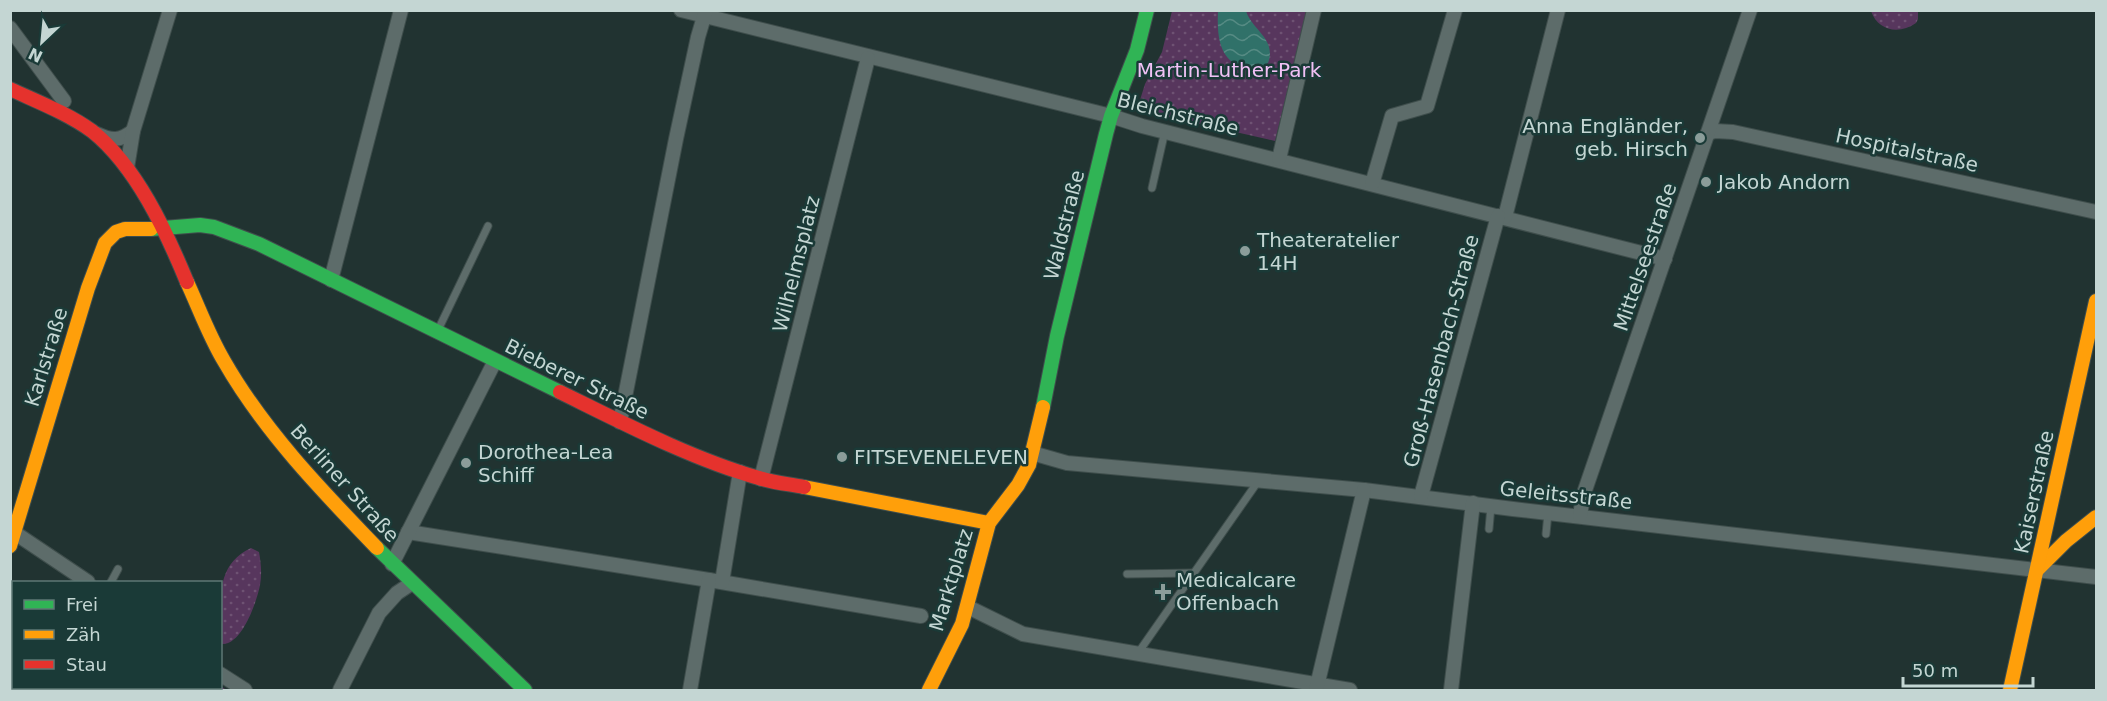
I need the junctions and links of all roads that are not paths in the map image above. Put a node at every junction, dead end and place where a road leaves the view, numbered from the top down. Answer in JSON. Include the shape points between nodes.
{"nodes":[{"id":1,"x":170,"y":10,"type":"edge"},
{"id":2,"x":401,"y":10,"type":"edge"},
{"id":3,"x":681,"y":10,"type":"edge"},
{"id":4,"x":1147,"y":10,"type":"edge"},
{"id":5,"x":1314,"y":10,"type":"edge"},
{"id":6,"x":1455,"y":10,"type":"edge"},
{"id":7,"x":1558,"y":10,"type":"edge"},
{"id":8,"x":1750,"y":10,"type":"edge"},
{"id":9,"x":705,"y":13,"type":"edge"},
{"id":10,"x":10,"y":28,"type":"edge"},
{"id":11,"x":868,"y":58,"type":"junction"},
{"id":12,"x":10,"y":89,"type":"edge"},
{"id":13,"x":63,"y":107,"type":"junction"},
{"id":14,"x":1111,"y":116,"type":"junction"},
{"id":15,"x":133,"y":131,"type":"junction"},
{"id":16,"x":1165,"y":131,"type":"junction"},
{"id":17,"x":92,"y":132,"type":"junction"},
{"id":18,"x":1708,"y":133,"type":"junction"},
{"id":19,"x":1278,"y":159,"type":"junction"},
{"id":20,"x":127,"y":168,"type":"junction"},
{"id":21,"x":1372,"y":184,"type":"junction"},
{"id":22,"x":1152,"y":188,"type":"dead end"},
{"id":23,"x":2097,"y":212,"type":"edge"},
{"id":24,"x":1501,"y":217,"type":"junction"},
{"id":25,"x":488,"y":226,"type":"dead end"},
{"id":26,"x":165,"y":229,"type":"junction"},
{"id":27,"x":1665,"y":259,"type":"junction"},
{"id":28,"x":331,"y":280,"type":"junction"},
{"id":29,"x":2097,"y":301,"type":"edge"},
{"id":30,"x":437,"y":332,"type":"junction"},
{"id":31,"x":495,"y":361,"type":"junction"},
{"id":32,"x":620,"y":422,"type":"junction"},
{"id":33,"x":1032,"y":453,"type":"junction"},
{"id":34,"x":740,"y":472,"type":"junction"},
{"id":35,"x":761,"y":479,"type":"junction"},
{"id":36,"x":1259,"y":480,"type":"junction"},
{"id":37,"x":1364,"y":490,"type":"junction"},
{"id":38,"x":1421,"y":496,"type":"junction"},
{"id":39,"x":1473,"y":504,"type":"junction"},
{"id":40,"x":1491,"y":506,"type":"junction"},
{"id":41,"x":1548,"y":513,"type":"junction"},
{"id":42,"x":1580,"y":516,"type":"junction"},
{"id":43,"x":2097,"y":517,"type":"edge"},
{"id":44,"x":989,"y":523,"type":"junction"},
{"id":45,"x":1489,"y":529,"type":"dead end"},
{"id":46,"x":408,"y":532,"type":"junction"},
{"id":47,"x":1546,"y":534,"type":"dead end"},
{"id":48,"x":12,"y":537,"type":"edge"},
{"id":49,"x":392,"y":564,"type":"junction"},
{"id":50,"x":118,"y":569,"type":"dead end"},
{"id":51,"x":2037,"y":569,"type":"junction"},
{"id":52,"x":1194,"y":573,"type":"junction"},
{"id":53,"x":1127,"y":574,"type":"dead end"},
{"id":54,"x":2097,"y":577,"type":"edge"},
{"id":55,"x":86,"y":581,"type":"edge"},
{"id":56,"x":112,"y":581,"type":"edge"},
{"id":57,"x":716,"y":581,"type":"junction"},
{"id":58,"x":412,"y":583,"type":"junction"},
{"id":59,"x":968,"y":607,"type":"junction"},
{"id":60,"x":921,"y":616,"type":"dead end"},
{"id":61,"x":1138,"y":653,"type":"junction"},
{"id":62,"x":222,"y":675,"type":"edge"},
{"id":63,"x":1316,"y":688,"type":"edge"},
{"id":64,"x":245,"y":690,"type":"edge"},
{"id":65,"x":340,"y":690,"type":"edge"},
{"id":66,"x":525,"y":690,"type":"edge"},
{"id":67,"x":690,"y":690,"type":"edge"},
{"id":68,"x":929,"y":690,"type":"edge"},
{"id":69,"x":1350,"y":690,"type":"edge"},
{"id":70,"x":1451,"y":690,"type":"edge"},
{"id":71,"x":2010,"y":690,"type":"edge"}],
"edges":[{"from":1,"to":15,"type":"street"},
{"from":2,"to":28,"type":"street"},
{"from":3,"to":9,"type":"street","name":"Bleichstraße"},
{"from":4,"to":14,"type":"street","name":"Waldstraße","via":[[1137,50]]},
{"from":5,"to":19,"type":"street"},
{"from":6,"to":21,"type":"street","via":[[1427,106],[1392,116]]},
{"from":7,"to":24,"type":"street","name":"Groß-Hasenbach-Straße"},
{"from":8,"to":18,"type":"street","name":"Mittelseestraße"},
{"from":9,"to":11,"type":"street","name":"Bleichstraße"},
{"from":9,"to":32,"type":"street","via":[[671,161]]},
{"from":10,"to":13,"type":"street"},
{"from":11,"to":14,"type":"street","name":"Bleichstraße"},
{"from":11,"to":35,"type":"street","name":"Wilhelmsplatz"},
{"from":12,"to":13,"type":"street"},
{"from":13,"to":17,"type":"street"},
{"from":14,"to":16,"type":"street","name":"Bleichstraße"},
{"from":14,"to":33,"type":"street","name":"Waldstraße"},
{"from":15,"to":17,"type":"street","via":[[118,140]]},
{"from":15,"to":20,"type":"street"},
{"from":16,"to":19,"type":"street","name":"Bleichstraße"},
{"from":16,"to":22,"type":"lane"},
{"from":17,"to":20,"type":"street"},
{"from":18,"to":23,"type":"street","name":"Hospitalstraße","via":[[1733,132]]},
{"from":18,"to":27,"type":"street","name":"Mittelseestraße"},
{"from":19,"to":21,"type":"street","name":"Bleichstraße"},
{"from":20,"to":26,"type":"street"},
{"from":21,"to":24,"type":"street","name":"Bleichstraße"},
{"from":24,"to":27,"type":"street","name":"Bleichstraße"},
{"from":24,"to":38,"type":"street","name":"Groß-Hasenbach-Straße"},
{"from":25,"to":30,"type":"lane"},
{"from":26,"to":28,"type":"street","name":"Bieberer Straße","via":[[214,227],[259,244]]},
{"from":26,"to":48,"type":"street","name":"Karlstraße","via":[[126,229],[111,237],[102,250]]},
{"from":26,"to":49,"type":"street","name":"Berliner Straße","via":[[220,355],[255,408],[317,486]]},
{"from":27,"to":42,"type":"street","name":"Mittelseestraße","via":[[1583,496]]},
{"from":28,"to":30,"type":"street","name":"Bieberer Straße"},
{"from":29,"to":51,"type":"street","name":"Kaiserstraße"},
{"from":30,"to":31,"type":"street","name":"Bieberer Straße"},
{"from":31,"to":32,"type":"street","name":"Bieberer Straße"},
{"from":31,"to":46,"type":"street"},
{"from":32,"to":34,"type":"street","name":"Bieberer Straße"},
{"from":33,"to":36,"type":"street","name":"Geleitsstraße","via":[[1067,463]]},
{"from":33,"to":44,"type":"street","name":"Marktplatz","via":[[1018,485]]},
{"from":34,"to":35,"type":"street","name":"Bieberer Straße"},
{"from":34,"to":57,"type":"street"},
{"from":35,"to":44,"type":"street","name":"Bieberer Straße"},
{"from":36,"to":37,"type":"street","name":"Geleitsstraße"},
{"from":36,"to":52,"type":"lane"},
{"from":37,"to":38,"type":"street","name":"Geleitsstraße"},
{"from":37,"to":63,"type":"street"},
{"from":38,"to":39,"type":"street","name":"Geleitsstraße"},
{"from":39,"to":40,"type":"street","name":"Geleitsstraße"},
{"from":39,"to":70,"type":"street"},
{"from":40,"to":41,"type":"street","name":"Geleitsstraße"},
{"from":40,"to":45,"type":"lane"},
{"from":41,"to":42,"type":"street","name":"Geleitsstraße"},
{"from":41,"to":47,"type":"lane"},
{"from":42,"to":51,"type":"street","name":"Geleitsstraße"},
{"from":43,"to":51,"type":"street"},
{"from":44,"to":59,"type":"street","name":"Marktplatz"},
{"from":46,"to":49,"type":"street"},
{"from":46,"to":57,"type":"street"},
{"from":48,"to":55,"type":"street"},
{"from":49,"to":58,"type":"street","name":"Berliner Straße"},
{"from":50,"to":56,"type":"lane"},
{"from":51,"to":54,"type":"street","name":"Geleitsstraße"},
{"from":51,"to":71,"type":"street","name":"Kaiserstraße"},
{"from":52,"to":53,"type":"lane"},
{"from":52,"to":61,"type":"lane"},
{"from":57,"to":60,"type":"street"},
{"from":57,"to":67,"type":"street"},
{"from":58,"to":65,"type":"street","via":[[380,613]]},
{"from":58,"to":66,"type":"street","name":"Berliner Straße"},
{"from":59,"to":61,"type":"street","via":[[1023,634]]},
{"from":59,"to":68,"type":"street","name":"Marktplatz"},
{"from":61,"to":63,"type":"street"},
{"from":62,"to":64,"type":"street"},
{"from":63,"to":69,"type":"street"}]}
